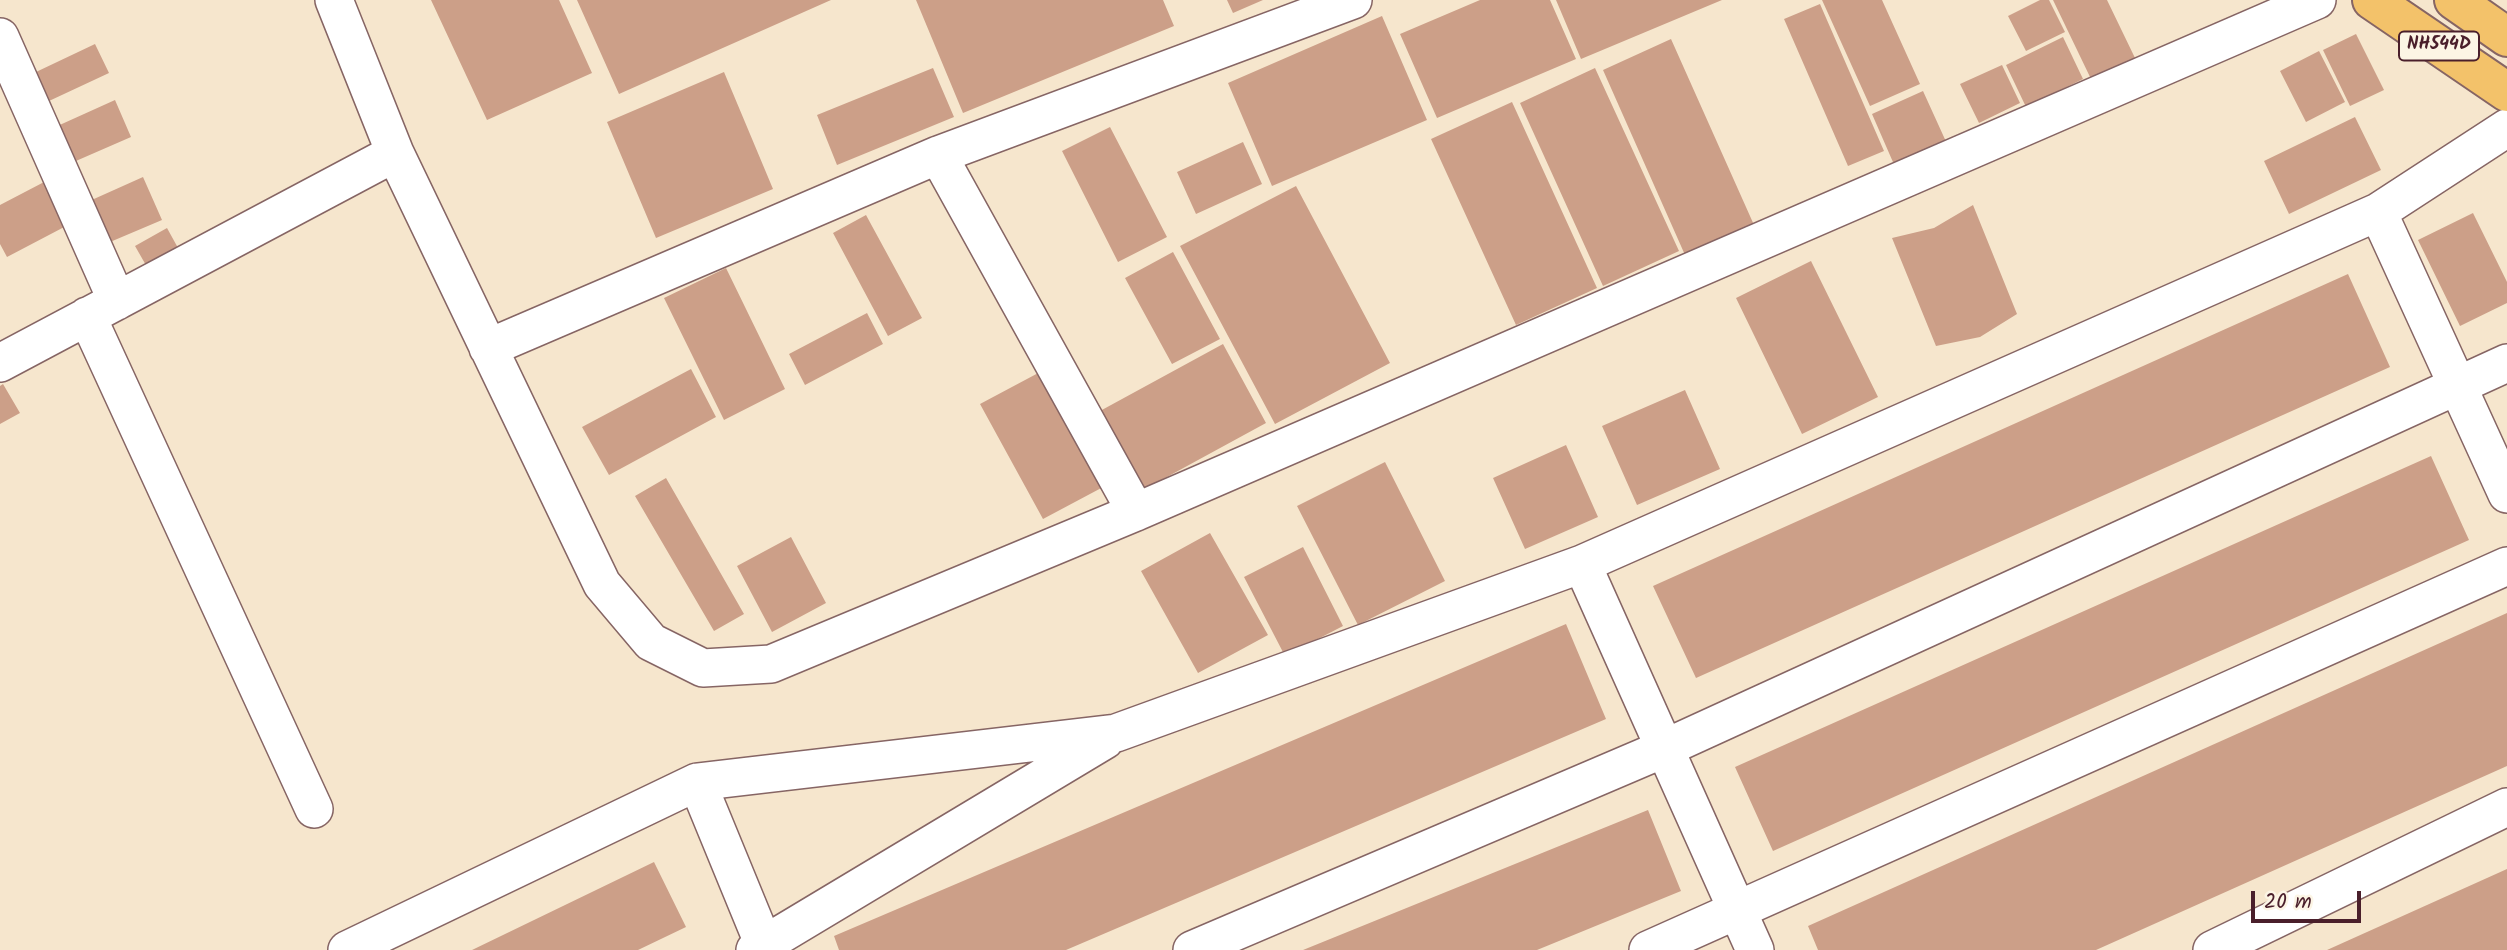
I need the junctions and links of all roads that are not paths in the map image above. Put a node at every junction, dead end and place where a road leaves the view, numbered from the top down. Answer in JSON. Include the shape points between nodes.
{"nodes":[{"id":1,"x":334,"y":0,"type":"edge"},
{"id":2,"x":1353,"y":0,"type":"edge"},
{"id":3,"x":2317,"y":0,"type":"edge"},
{"id":4,"x":2372,"y":0,"type":"edge"},
{"id":5,"x":2454,"y":0,"type":"edge"},
{"id":6,"x":0,"y":37,"type":"edge"},
{"id":7,"x":2507,"y":37,"type":"edge"},
{"id":8,"x":2507,"y":92,"type":"edge"},
{"id":9,"x":2507,"y":128,"type":"edge"},
{"id":10,"x":395,"y":153,"type":"junction"},
{"id":11,"x":938,"y":155,"type":"junction"},
{"id":12,"x":2378,"y":212,"type":"junction"},
{"id":13,"x":102,"y":309,"type":"junction"},
{"id":14,"x":488,"y":348,"type":"junction"},
{"id":15,"x":0,"y":363,"type":"edge"},
{"id":16,"x":2507,"y":363,"type":"edge"},
{"id":17,"x":2457,"y":384,"type":"junction"},
{"id":18,"x":2507,"y":494,"type":"edge"},
{"id":19,"x":1136,"y":512,"type":"junction"},
{"id":20,"x":1582,"y":564,"type":"junction"},
{"id":21,"x":2507,"y":566,"type":"edge"},
{"id":22,"x":1116,"y":733,"type":"junction"},
{"id":23,"x":1663,"y":748,"type":"junction"},
{"id":24,"x":697,"y":782,"type":"junction"},
{"id":25,"x":2507,"y":807,"type":"edge"},
{"id":26,"x":314,"y":809,"type":"dead end"},
{"id":27,"x":1738,"y":912,"type":"junction"},
{"id":28,"x":761,"y":949,"type":"edge"},
{"id":29,"x":347,"y":950,"type":"edge"},
{"id":30,"x":1192,"y":950,"type":"edge"},
{"id":31,"x":1648,"y":950,"type":"edge"},
{"id":32,"x":1755,"y":950,"type":"edge"},
{"id":33,"x":2212,"y":950,"type":"edge"}],
"edges":[{"from":1,"to":10,"type":"street"},
{"from":2,"to":11,"type":"street"},
{"from":3,"to":19,"type":"street"},
{"from":4,"to":8,"type":"highway","number":"NH544D"},
{"from":5,"to":7,"type":"highway","number":"NH544D"},
{"from":6,"to":13,"type":"street"},
{"from":9,"to":12,"type":"street"},
{"from":10,"to":13,"type":"street"},
{"from":10,"to":14,"type":"street"},
{"from":11,"to":14,"type":"street"},
{"from":11,"to":19,"type":"street"},
{"from":12,"to":17,"type":"street"},
{"from":12,"to":20,"type":"street"},
{"from":13,"to":15,"type":"street"},
{"from":13,"to":26,"type":"street"},
{"from":14,"to":19,"type":"street","via":[[602,584],[651,642],[703,668],[771,664]]},
{"from":16,"to":17,"type":"street"},
{"from":17,"to":18,"type":"street"},
{"from":17,"to":23,"type":"street"},
{"from":20,"to":22,"type":"street"},
{"from":20,"to":23,"type":"street"},
{"from":21,"to":27,"type":"street"},
{"from":22,"to":24,"type":"street"},
{"from":22,"to":28,"type":"street"},
{"from":23,"to":27,"type":"street"},
{"from":23,"to":30,"type":"street"},
{"from":24,"to":28,"type":"street"},
{"from":24,"to":29,"type":"street"},
{"from":25,"to":33,"type":"street"},
{"from":27,"to":31,"type":"street"},
{"from":27,"to":32,"type":"street"}]}
